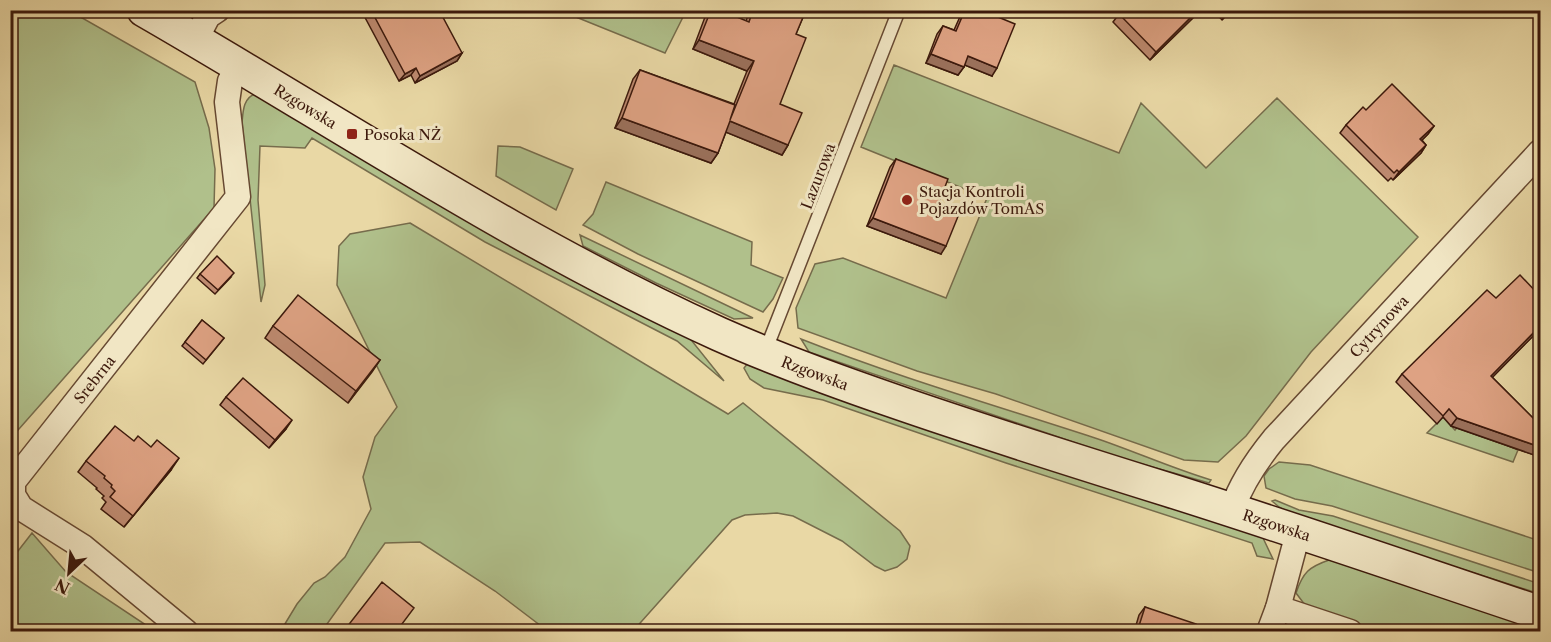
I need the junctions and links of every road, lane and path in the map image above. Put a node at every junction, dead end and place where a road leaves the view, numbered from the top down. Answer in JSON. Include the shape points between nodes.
{"nodes":[{"id":1,"x":144,"y":10,"type":"edge"},
{"id":2,"x":217,"y":10,"type":"edge"},
{"id":3,"x":899,"y":10,"type":"edge"},
{"id":4,"x":195,"y":41,"type":"junction"},
{"id":5,"x":239,"y":65,"type":"junction"},
{"id":6,"x":1540,"y":152,"type":"edge"},
{"id":7,"x":764,"y":353,"type":"junction"},
{"id":8,"x":1232,"y":510,"type":"junction"},
{"id":9,"x":1298,"y":533,"type":"junction"},
{"id":10,"x":1278,"y":608,"type":"junction"},
{"id":11,"x":1540,"y":613,"type":"edge"},
{"id":12,"x":186,"y":632,"type":"edge"},
{"id":13,"x":1269,"y":632,"type":"edge"},
{"id":14,"x":1350,"y":632,"type":"edge"}],
"edges":[{"from":1,"to":4,"type":"street","name":"Rzgowska"},
{"from":2,"to":4,"type":"street","via":[[208,16]]},
{"from":3,"to":7,"type":"lane","name":"Lazurowa"},
{"from":4,"to":5,"type":"street","name":"Rzgowska"},
{"from":5,"to":7,"type":"street","name":"Rzgowska","via":[[554,250],[640,297]]},
{"from":5,"to":12,"type":"street","name":"Srebrna","via":[[230,81],[227,102],[238,197],[13,482],[13,495],[21,508],[83,547]]},
{"from":6,"to":8,"type":"street","name":"Cytrynowa","via":[[1274,439],[1252,466]]},
{"from":7,"to":8,"type":"street","name":"Rzgowska","via":[[1016,443]]},
{"from":8,"to":9,"type":"street","name":"Rzgowska"},
{"from":9,"to":10,"type":"street"},
{"from":9,"to":11,"type":"street","name":"Rzgowska"},
{"from":10,"to":13,"type":"street"},
{"from":10,"to":14,"type":"street"}]}
